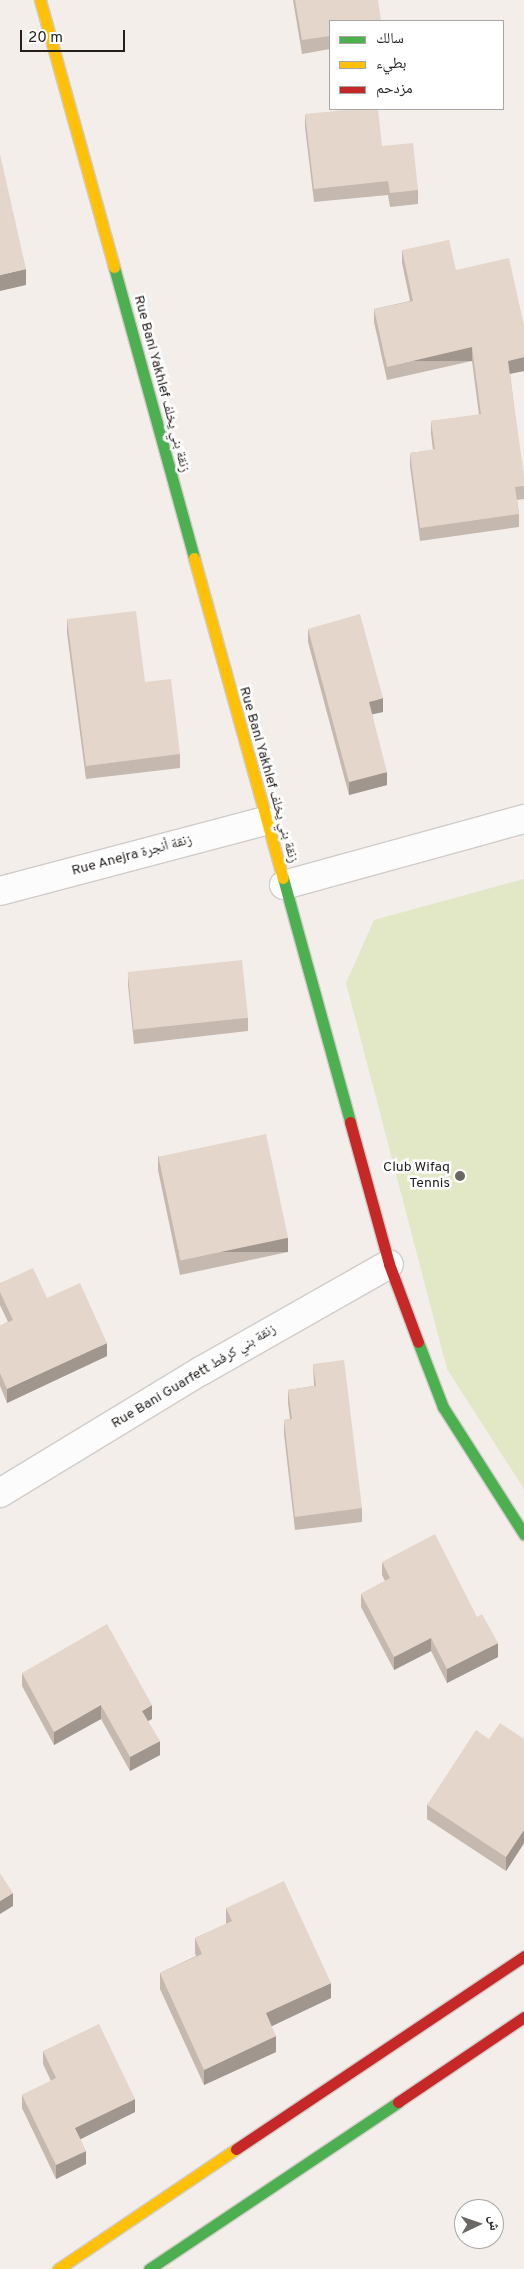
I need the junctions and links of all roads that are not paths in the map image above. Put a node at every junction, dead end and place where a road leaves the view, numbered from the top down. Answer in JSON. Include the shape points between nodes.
{"nodes":[{"id":1,"x":40,"y":0,"type":"edge"},
{"id":2,"x":524,"y":819,"type":"edge"},
{"id":3,"x":265,"y":821,"type":"junction"},
{"id":4,"x":284,"y":885,"type":"junction"},
{"id":5,"x":0,"y":891,"type":"edge"},
{"id":6,"x":389,"y":1264,"type":"junction"},
{"id":7,"x":0,"y":1493,"type":"edge"},
{"id":8,"x":524,"y":1534,"type":"edge"},
{"id":9,"x":524,"y":1956,"type":"edge"},
{"id":10,"x":524,"y":2017,"type":"edge"},
{"id":11,"x":58,"y":2269,"type":"edge"},
{"id":12,"x":149,"y":2269,"type":"edge"}],
"edges":[{"from":1,"to":3,"type":"street","name":"Rue Bani Yakhlef زنقة بني يخلف"},
{"from":2,"to":4,"type":"street"},
{"from":3,"to":4,"type":"street","name":"Rue Bani Yakhlef زنقة بني يخلف"},
{"from":3,"to":5,"type":"street","name":"Rue Anejra زنقة أنجرة"},
{"from":4,"to":6,"type":"street","name":"Rue Bani Yakhlef زنقة بني يخلف"},
{"from":6,"to":7,"type":"street","name":"Rue Bani Guarfett زنقة بني كرفط"},
{"from":6,"to":8,"type":"street","name":"Rue Bani Yakhlef زنقة بني يخلف","via":[[443,1407]]},
{"from":9,"to":11,"type":"street"},
{"from":10,"to":12,"type":"street"}]}
